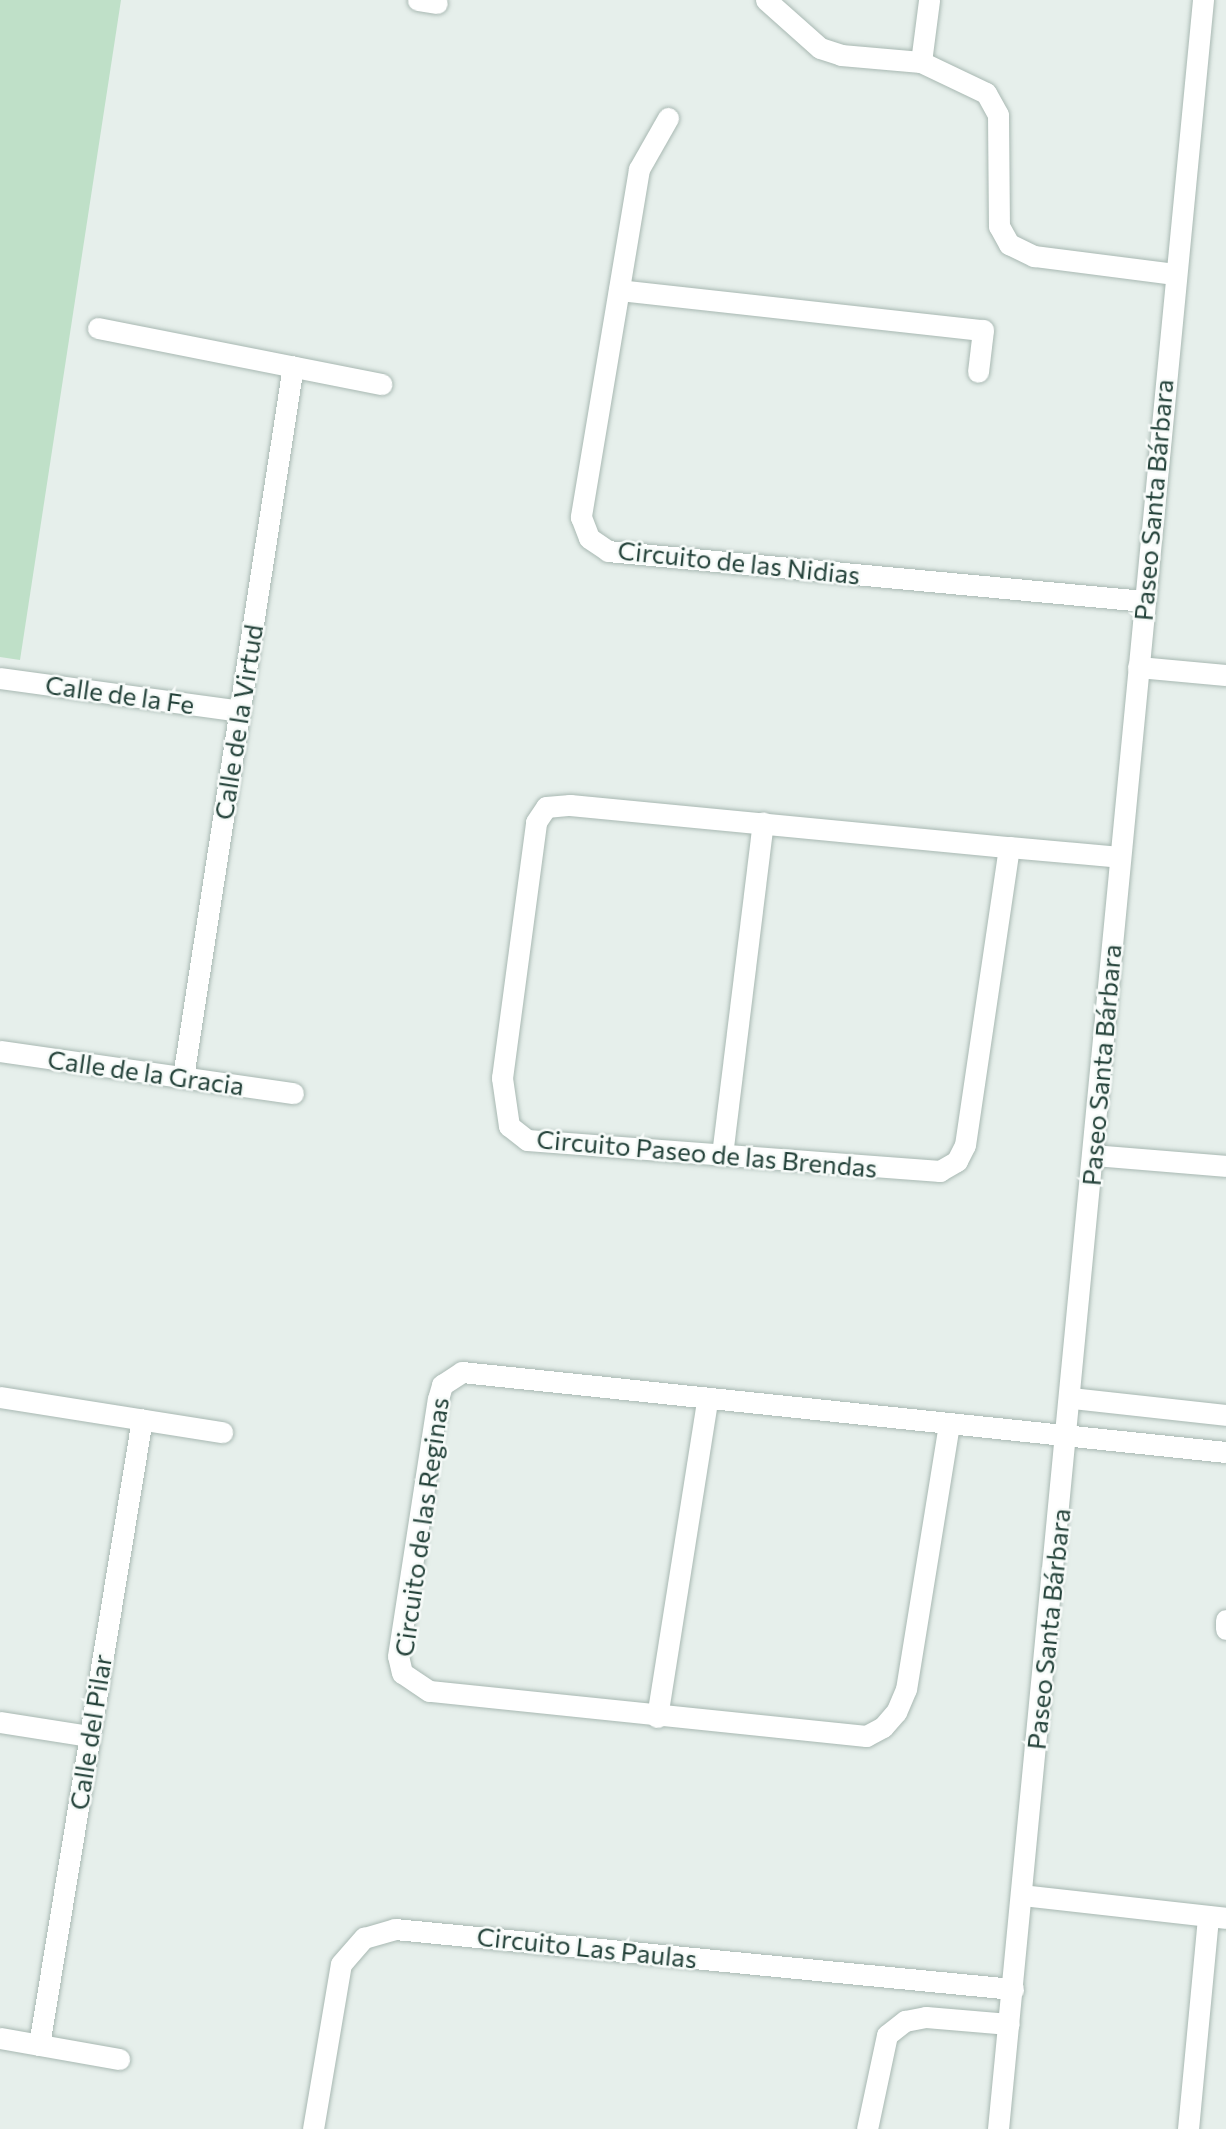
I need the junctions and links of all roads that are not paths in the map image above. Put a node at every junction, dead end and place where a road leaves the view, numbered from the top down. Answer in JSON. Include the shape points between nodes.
{"nodes":[{"id":1,"x":766,"y":0,"type":"edge"},
{"id":2,"x":929,"y":0,"type":"edge"},
{"id":3,"x":1203,"y":0,"type":"edge"},
{"id":4,"x":921,"y":62,"type":"junction"},
{"id":5,"x":668,"y":118,"type":"dead end"},
{"id":6,"x":1174,"y":274,"type":"junction"},
{"id":7,"x":619,"y":290,"type":"junction"},
{"id":8,"x":98,"y":327,"type":"dead end"},
{"id":9,"x":293,"y":366,"type":"junction"},
{"id":10,"x":978,"y":372,"type":"dead end"},
{"id":11,"x":382,"y":384,"type":"dead end"},
{"id":12,"x":1144,"y":601,"type":"junction"},
{"id":13,"x":1138,"y":667,"type":"junction"},
{"id":14,"x":1226,"y":676,"type":"edge"},
{"id":15,"x":0,"y":678,"type":"edge"},
{"id":16,"x":240,"y":711,"type":"junction"},
{"id":17,"x":763,"y":823,"type":"junction"},
{"id":18,"x":1009,"y":847,"type":"junction"},
{"id":19,"x":1120,"y":857,"type":"junction"},
{"id":20,"x":0,"y":1051,"type":"edge"},
{"id":21,"x":183,"y":1077,"type":"junction"},
{"id":22,"x":293,"y":1093,"type":"dead end"},
{"id":23,"x":722,"y":1155,"type":"junction"},
{"id":24,"x":1093,"y":1155,"type":"junction"},
{"id":25,"x":1226,"y":1166,"type":"edge"},
{"id":26,"x":0,"y":1397,"type":"edge"},
{"id":27,"x":1072,"y":1398,"type":"junction"},
{"id":28,"x":707,"y":1400,"type":"junction"},
{"id":29,"x":1226,"y":1415,"type":"edge"},
{"id":30,"x":142,"y":1419,"type":"junction"},
{"id":31,"x":949,"y":1424,"type":"junction"},
{"id":32,"x":222,"y":1432,"type":"dead end"},
{"id":33,"x":1068,"y":1436,"type":"junction"},
{"id":34,"x":1226,"y":1452,"type":"edge"},
{"id":35,"x":1226,"y":1620,"type":"edge"},
{"id":36,"x":1226,"y":1629,"type":"edge"},
{"id":37,"x":657,"y":1717,"type":"junction"},
{"id":38,"x":0,"y":1721,"type":"edge"},
{"id":39,"x":89,"y":1736,"type":"junction"},
{"id":40,"x":1022,"y":1895,"type":"junction"},
{"id":41,"x":1217,"y":1917,"type":"edge"},
{"id":42,"x":1013,"y":1989,"type":"junction"},
{"id":43,"x":1009,"y":2024,"type":"junction"},
{"id":44,"x":0,"y":2038,"type":"edge"},
{"id":45,"x":38,"y":2045,"type":"junction"},
{"id":46,"x":119,"y":2059,"type":"dead end"},
{"id":47,"x":313,"y":2129,"type":"edge"},
{"id":48,"x":867,"y":2129,"type":"edge"},
{"id":49,"x":999,"y":2129,"type":"edge"},
{"id":50,"x":1188,"y":2129,"type":"edge"}],
"edges":[{"from":1,"to":4,"type":"street","via":[[820,48],[841,55]]},
{"from":2,"to":4,"type":"street"},
{"from":3,"to":6,"type":"street","name":"Paseo Santa Bárbara"},
{"from":4,"to":6,"type":"street","via":[[992,100],[998,115],[999,226],[1009,244],[1034,256]]},
{"from":5,"to":7,"type":"street","name":"Circuito de las Nidias","via":[[639,169]]},
{"from":6,"to":12,"type":"street","name":"Paseo Santa Bárbara"},
{"from":7,"to":10,"type":"street","via":[[983,330]]},
{"from":7,"to":12,"type":"street","name":"Circuito de las Nidias","via":[[581,517],[589,538],[608,551]]},
{"from":8,"to":9,"type":"street"},
{"from":9,"to":11,"type":"street"},
{"from":9,"to":16,"type":"street","name":"Calle de la Virtud"},
{"from":12,"to":13,"type":"street","name":"Paseo Santa Bárbara"},
{"from":13,"to":14,"type":"street"},
{"from":13,"to":19,"type":"street","name":"Paseo Santa Bárbara"},
{"from":15,"to":16,"type":"street","name":"Calle de la Fe"},
{"from":16,"to":21,"type":"street","name":"Calle de la Virtud"},
{"from":17,"to":18,"type":"street","name":"Circuito Paseo de las Brendas"},
{"from":17,"to":23,"type":"street"},
{"from":17,"to":23,"type":"street","name":"Circuito Paseo de las Brendas","via":[[546,807],[536,822],[502,1077],[509,1126],[527,1140]]},
{"from":18,"to":19,"type":"street","name":"Circuito Paseo de las Brendas"},
{"from":18,"to":23,"type":"street","name":"Circuito Paseo de las Brendas","via":[[965,1145],[957,1161],[940,1171]]},
{"from":19,"to":24,"type":"street","name":"Paseo Santa Bárbara"},
{"from":20,"to":21,"type":"street","name":"Calle de la Gracia"},
{"from":21,"to":22,"type":"street","name":"Calle de la Gracia"},
{"from":24,"to":25,"type":"street"},
{"from":24,"to":27,"type":"street","name":"Paseo Santa Bárbara"},
{"from":26,"to":30,"type":"street"},
{"from":27,"to":29,"type":"street"},
{"from":27,"to":33,"type":"street","name":"Paseo Santa Bárbara"},
{"from":28,"to":31,"type":"street","name":"Circuito de las Reginas"},
{"from":28,"to":37,"type":"street"},
{"from":28,"to":37,"type":"street","name":"Circuito de las Reginas","via":[[462,1372],[442,1385],[438,1399],[398,1656],[402,1673],[429,1691]]},
{"from":30,"to":32,"type":"street"},
{"from":30,"to":39,"type":"street","name":"Calle del Pilar"},
{"from":31,"to":33,"type":"street","name":"Circuito de las Reginas"},
{"from":31,"to":37,"type":"street","name":"Circuito de las Reginas","via":[[906,1689],[896,1713],[883,1727],[866,1736]]},
{"from":33,"to":34,"type":"street","name":"Circuito de las Reginas"},
{"from":33,"to":40,"type":"street","name":"Paseo Santa Bárbara"},
{"from":35,"to":36,"type":"street"},
{"from":38,"to":39,"type":"street"},
{"from":39,"to":45,"type":"street","name":"Calle del Pilar"},
{"from":40,"to":41,"type":"street"},
{"from":40,"to":42,"type":"street","name":"Paseo Santa Bárbara"},
{"from":41,"to":50,"type":"street"},
{"from":42,"to":43,"type":"street","name":"Paseo Santa Bárbara"},
{"from":42,"to":47,"type":"street","name":"Circuito Las Paulas","via":[[395,1929],[364,1938],[341,1964]]},
{"from":43,"to":48,"type":"street","via":[[926,2017],[905,2021],[887,2035]]},
{"from":43,"to":49,"type":"street","name":"Paseo Santa Bárbara"},
{"from":44,"to":45,"type":"street"},
{"from":45,"to":46,"type":"street"}]}
